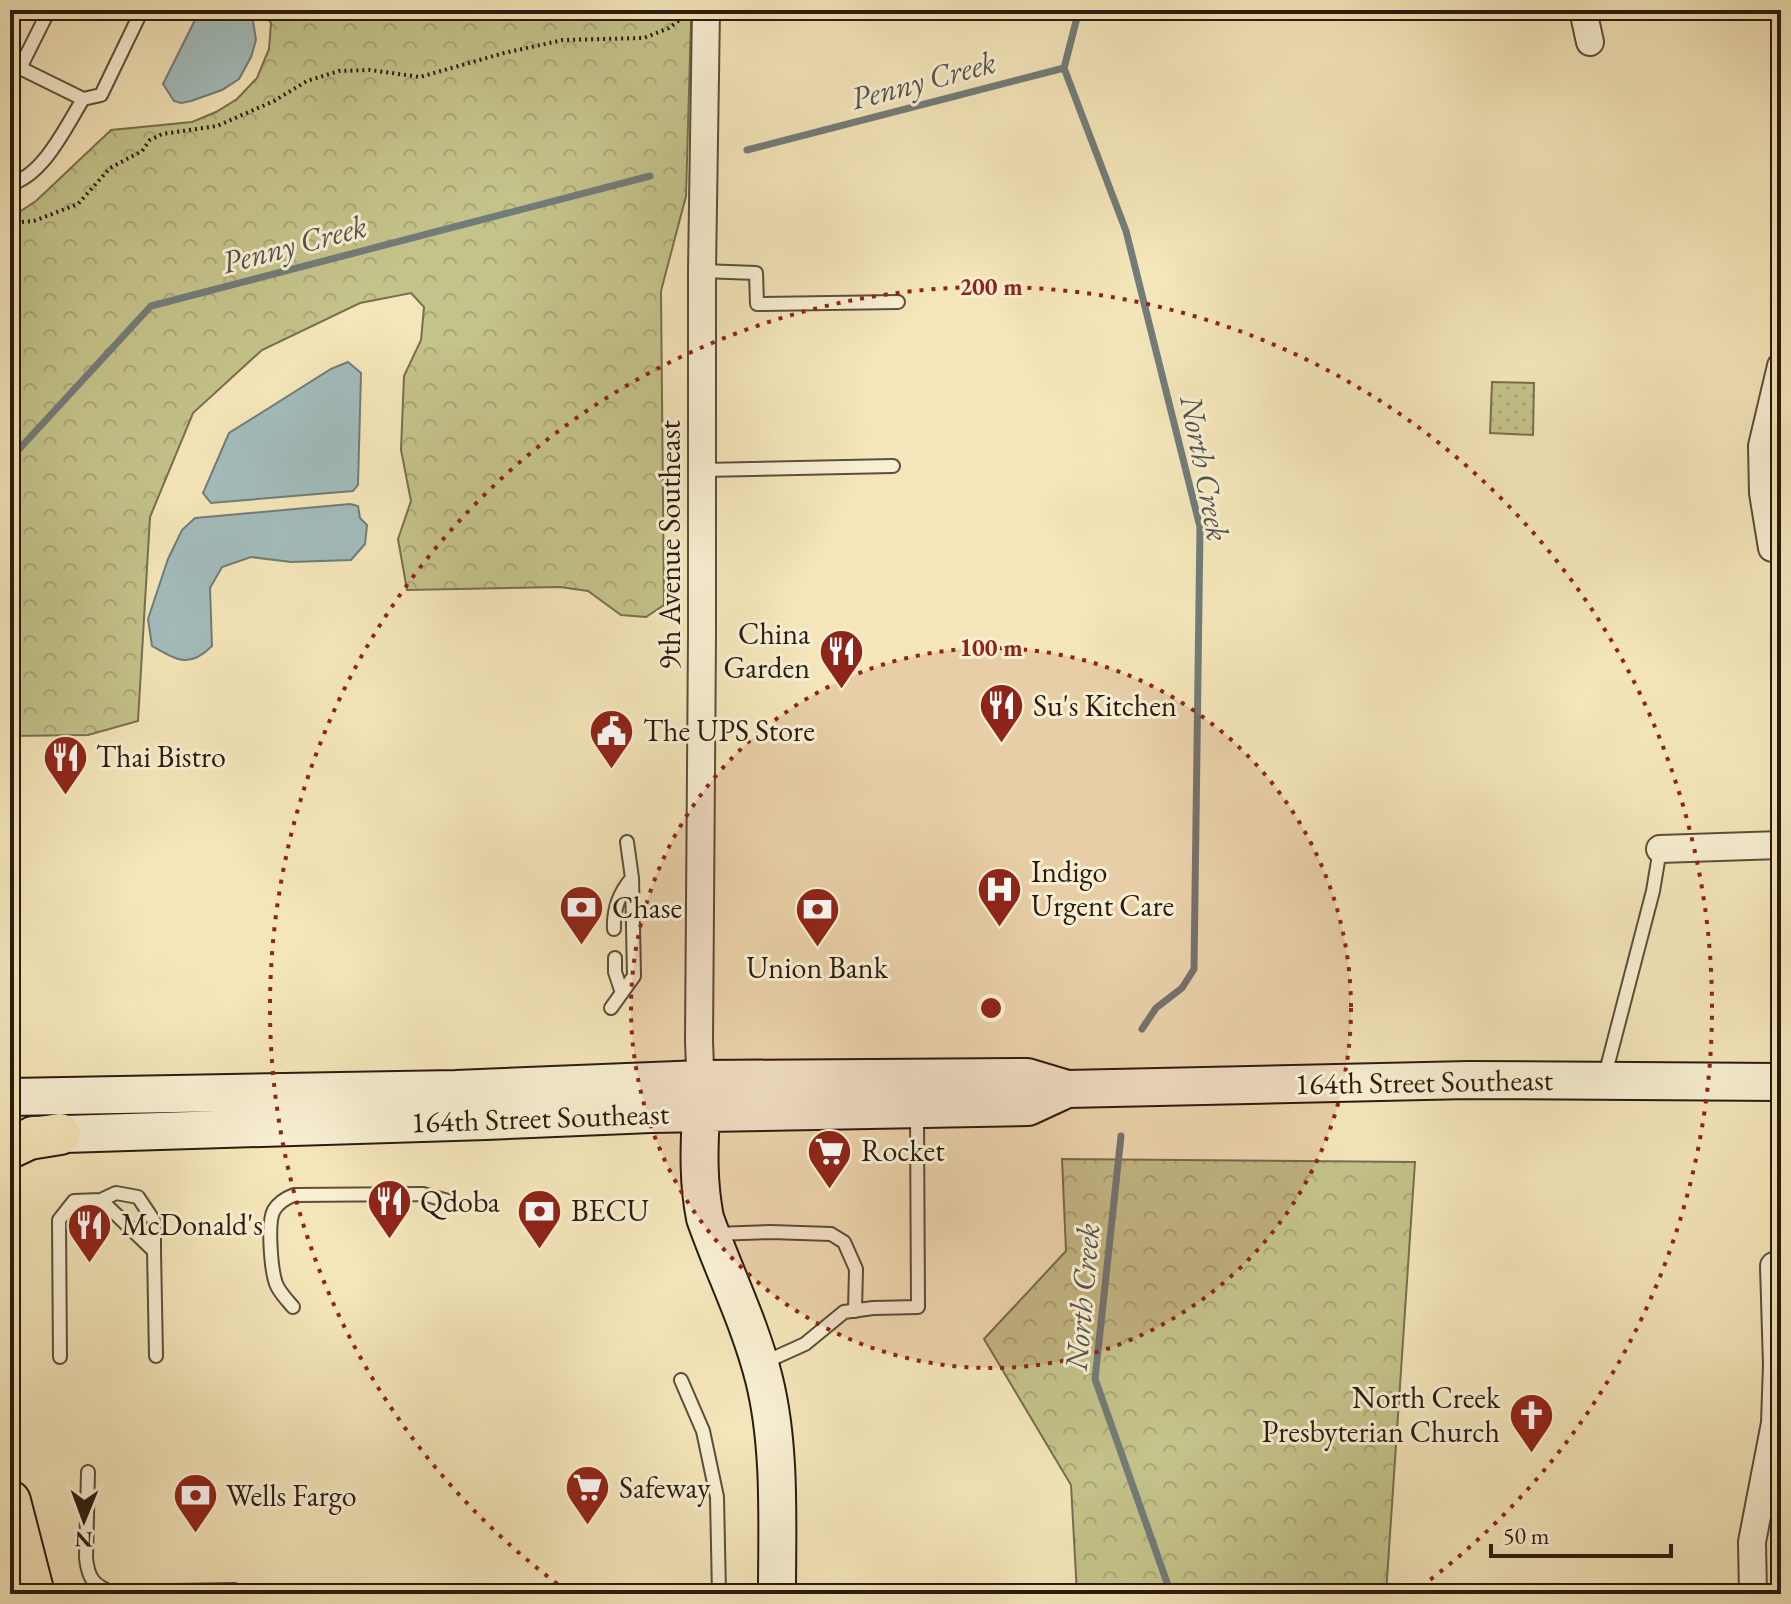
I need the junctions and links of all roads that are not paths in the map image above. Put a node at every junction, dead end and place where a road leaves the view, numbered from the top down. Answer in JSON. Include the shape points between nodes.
{"nodes":[{"id":1,"x":49,"y":10,"type":"edge"},
{"id":2,"x":142,"y":10,"type":"edge"},
{"id":3,"x":1583,"y":10,"type":"edge"},
{"id":4,"x":696,"y":12,"type":"edge"},
{"id":5,"x":1590,"y":42,"type":"dead end"},
{"id":6,"x":15,"y":65,"type":"edge"},
{"id":7,"x":83,"y":99,"type":"junction"},
{"id":8,"x":10,"y":184,"type":"edge"},
{"id":9,"x":702,"y":271,"type":"junction"},
{"id":10,"x":898,"y":302,"type":"dead end"},
{"id":11,"x":1781,"y":366,"type":"edge"},
{"id":12,"x":893,"y":466,"type":"dead end"},
{"id":13,"x":703,"y":470,"type":"junction"},
{"id":14,"x":1772,"y":548,"type":"dead end"},
{"id":15,"x":627,"y":842,"type":"dead end"},
{"id":16,"x":1781,"y":845,"type":"edge"},
{"id":17,"x":1660,"y":849,"type":"joint"},
{"id":18,"x":632,"y":878,"type":"junction"},
{"id":19,"x":614,"y":929,"type":"dead end"},
{"id":20,"x":615,"y":958,"type":"dead end"},
{"id":21,"x":622,"y":993,"type":"junction"},
{"id":22,"x":611,"y":1008,"type":"dead end"},
{"id":23,"x":1603,"y":1080,"type":"junction"},
{"id":24,"x":1781,"y":1082,"type":"edge"},
{"id":25,"x":1067,"y":1089,"type":"junction"},
{"id":26,"x":701,"y":1096,"type":"junction"},
{"id":27,"x":10,"y":1097,"type":"edge"},
{"id":28,"x":917,"y":1109,"type":"junction"},
{"id":29,"x":60,"y":1134,"type":"junction"},
{"id":30,"x":10,"y":1135,"type":"edge"},
{"id":31,"x":10,"y":1148,"type":"edge"},
{"id":32,"x":101,"y":1200,"type":"junction"},
{"id":33,"x":448,"y":1201,"type":"dead end"},
{"id":34,"x":711,"y":1234,"type":"junction"},
{"id":35,"x":154,"y":1251,"type":"junction"},
{"id":36,"x":1774,"y":1266,"type":"dead end"},
{"id":37,"x":293,"y":1307,"type":"dead end"},
{"id":38,"x":855,"y":1311,"type":"junction"},
{"id":39,"x":156,"y":1356,"type":"dead end"},
{"id":40,"x":60,"y":1357,"type":"dead end"},
{"id":41,"x":760,"y":1365,"type":"junction"},
{"id":42,"x":1779,"y":1365,"type":"edge"},
{"id":43,"x":681,"y":1380,"type":"dead end"},
{"id":44,"x":88,"y":1472,"type":"dead end"},
{"id":45,"x":10,"y":1501,"type":"edge"},
{"id":46,"x":234,"y":1590,"type":"dead end"},
{"id":47,"x":34,"y":1594,"type":"edge"},
{"id":48,"x":719,"y":1594,"type":"edge"},
{"id":49,"x":777,"y":1594,"type":"edge"},
{"id":50,"x":1753,"y":1594,"type":"edge"}],
"edges":[{"from":1,"to":6,"type":"lane"},
{"from":2,"to":7,"type":"lane","via":[[101,95]]},
{"from":3,"to":5,"type":"street"},
{"from":4,"to":9,"type":"street","name":"9th Avenue Southeast"},
{"from":6,"to":7,"type":"lane"},
{"from":7,"to":8,"type":"lane","via":[[41,165]]},
{"from":9,"to":10,"type":"lane","via":[[756,273],[757,304]]},
{"from":9,"to":13,"type":"street","name":"9th Avenue Southeast"},
{"from":11,"to":14,"type":"street","via":[[1762,446]]},
{"from":12,"to":13,"type":"lane"},
{"from":13,"to":26,"type":"street","name":"9th Avenue Southeast"},
{"from":15,"to":18,"type":"lane"},
{"from":16,"to":17,"type":"street"},
{"from":17,"to":23,"type":"lane"},
{"from":18,"to":19,"type":"lane","via":[[621,891]]},
{"from":18,"to":21,"type":"lane","via":[[634,976]]},
{"from":20,"to":21,"type":"lane"},
{"from":21,"to":22,"type":"lane"},
{"from":23,"to":24,"type":"main road","name":"164th Street Southeast"},
{"from":23,"to":25,"type":"main road","name":"164th Street Southeast"},
{"from":25,"to":26,"type":"main road","name":"164th Street Southeast","via":[[1027,1077]]},
{"from":25,"to":28,"type":"main road","name":"164th Street Southeast","via":[[1028,1107]]},
{"from":26,"to":27,"type":"main road","name":"164th Street Southeast","via":[[456,1089]]},
{"from":26,"to":28,"type":"main road","name":"164th Street Southeast"},
{"from":26,"to":29,"type":"main road","name":"164th Street Southeast"},
{"from":26,"to":34,"type":"main road","via":[[698,1170]]},
{"from":28,"to":38,"type":"lane","via":[[918,1307]]},
{"from":29,"to":30,"type":"main road","name":"164th Street Southeast"},
{"from":29,"to":31,"type":"main road"},
{"from":32,"to":35,"type":"lane"},
{"from":32,"to":35,"type":"lane","via":[[116,1193],[138,1197],[154,1221]]},
{"from":32,"to":40,"type":"lane","via":[[74,1201],[59,1220]]},
{"from":33,"to":37,"type":"lane","via":[[423,1194],[294,1195],[283,1200],[271,1219],[272,1271]]},
{"from":34,"to":38,"type":"lane","via":[[831,1234],[844,1242],[856,1269]]},
{"from":34,"to":41,"type":"main road"},
{"from":35,"to":39,"type":"lane"},
{"from":36,"to":42,"type":"street"},
{"from":38,"to":41,"type":"lane","via":[[844,1312],[805,1344]]},
{"from":41,"to":49,"type":"main road","via":[[774,1449]]},
{"from":42,"to":50,"type":"street","via":[[1775,1423],[1752,1542]]},
{"from":43,"to":48,"type":"lane","via":[[703,1431],[717,1497]]},
{"from":44,"to":46,"type":"lane","via":[[87,1571],[101,1588]]},
{"from":45,"to":47,"type":"main road"}]}
